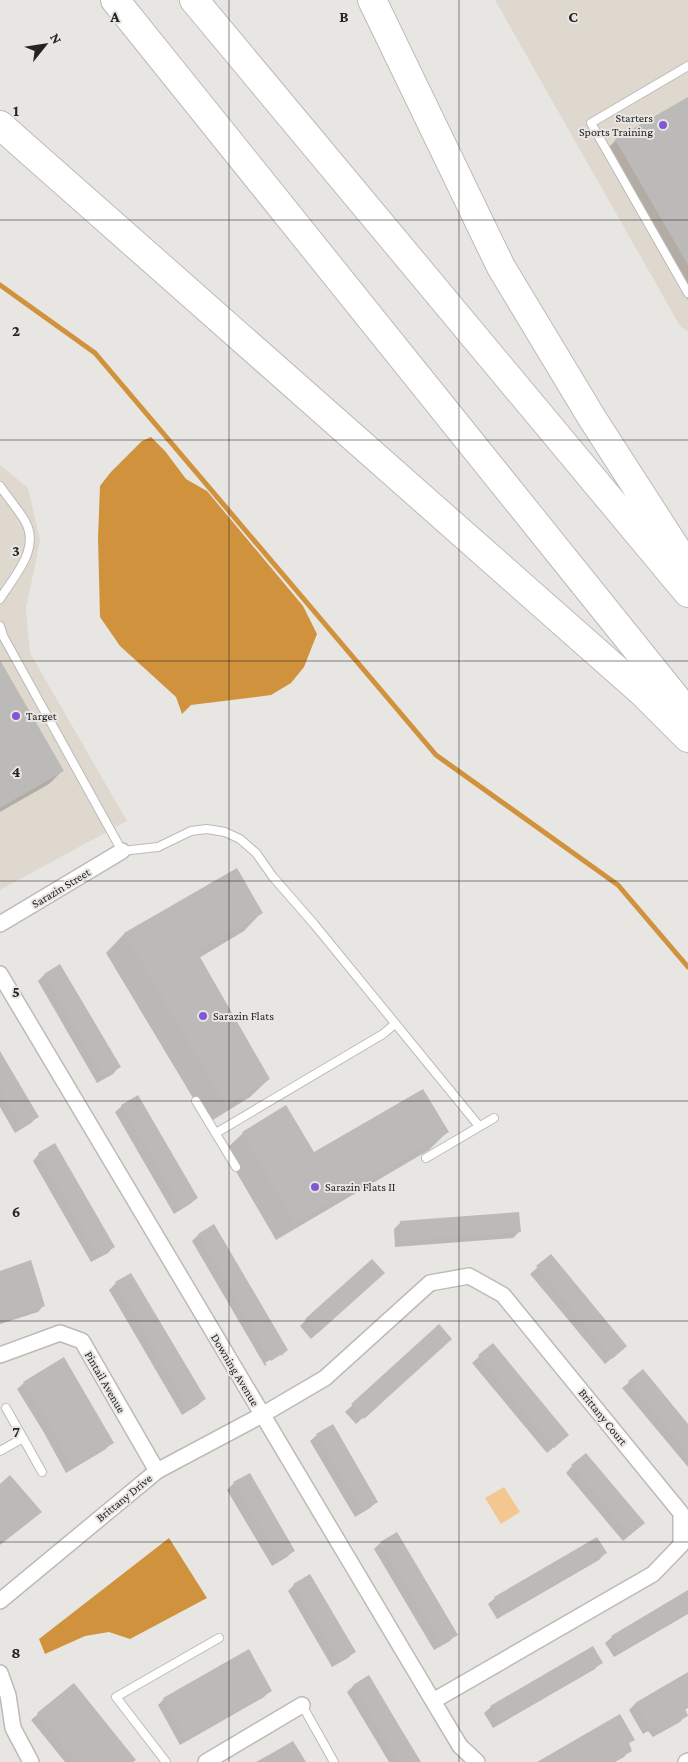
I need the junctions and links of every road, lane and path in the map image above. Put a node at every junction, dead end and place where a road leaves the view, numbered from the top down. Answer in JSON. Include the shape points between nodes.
{"nodes":[{"id":1,"x":115,"y":0,"type":"edge"},
{"id":2,"x":194,"y":0,"type":"edge"},
{"id":3,"x":372,"y":0,"type":"edge"},
{"id":4,"x":688,"y":66,"type":"edge"},
{"id":5,"x":0,"y":126,"type":"edge"},
{"id":6,"x":688,"y":293,"type":"edge"},
{"id":7,"x":0,"y":486,"type":"edge"},
{"id":8,"x":688,"y":567,"type":"edge"},
{"id":9,"x":688,"y":593,"type":"edge"},
{"id":10,"x":0,"y":599,"type":"edge"},
{"id":11,"x":0,"y":626,"type":"edge"},
{"id":12,"x":688,"y":713,"type":"edge"},
{"id":13,"x":688,"y":738,"type":"edge"},
{"id":14,"x":122,"y":851,"type":"junction"},
{"id":15,"x":0,"y":924,"type":"edge"},
{"id":16,"x":0,"y":974,"type":"edge"},
{"id":17,"x":395,"y":1024,"type":"junction"},
{"id":18,"x":196,"y":1101,"type":"dead end"},
{"id":19,"x":494,"y":1118,"type":"dead end"},
{"id":20,"x":479,"y":1126,"type":"junction"},
{"id":21,"x":216,"y":1133,"type":"junction"},
{"id":22,"x":426,"y":1158,"type":"dead end"},
{"id":23,"x":236,"y":1167,"type":"dead end"},
{"id":24,"x":0,"y":1355,"type":"edge"},
{"id":25,"x":6,"y":1408,"type":"dead end"},
{"id":26,"x":262,"y":1415,"type":"junction"},
{"id":27,"x":23,"y":1438,"type":"junction"},
{"id":28,"x":0,"y":1451,"type":"edge"},
{"id":29,"x":157,"y":1471,"type":"junction"},
{"id":30,"x":42,"y":1472,"type":"dead end"},
{"id":31,"x":0,"y":1601,"type":"edge"},
{"id":32,"x":219,"y":1638,"type":"dead end"},
{"id":33,"x":0,"y":1673,"type":"edge"},
{"id":34,"x":433,"y":1701,"type":"junction"},
{"id":35,"x":302,"y":1705,"type":"joint"},
{"id":36,"x":26,"y":1760,"type":"edge"},
{"id":37,"x":212,"y":1761,"type":"edge"},
{"id":38,"x":166,"y":1762,"type":"edge"},
{"id":39,"x":334,"y":1762,"type":"edge"},
{"id":40,"x":477,"y":1762,"type":"edge"}],
"edges":[{"from":1,"to":12,"type":"highway"},
{"from":2,"to":9,"type":"highway"},
{"from":3,"to":8,"type":"highway","via":[[501,267],[592,418]]},
{"from":4,"to":6,"type":"lane","via":[[591,124]]},
{"from":5,"to":13,"type":"highway","via":[[643,693]]},
{"from":7,"to":10,"type":"lane","via":[[26,522],[31,538],[28,553]]},
{"from":11,"to":14,"type":"lane"},
{"from":14,"to":15,"type":"street","name":"Sarazin Street"},
{"from":14,"to":17,"type":"lane","via":[[158,847],[191,831],[207,829],[240,839],[256,854]]},
{"from":16,"to":26,"type":"street","name":"Downing Avenue"},
{"from":17,"to":20,"type":"lane"},
{"from":17,"to":21,"type":"lane"},
{"from":18,"to":21,"type":"lane"},
{"from":19,"to":20,"type":"lane"},
{"from":20,"to":22,"type":"lane"},
{"from":21,"to":23,"type":"lane"},
{"from":24,"to":29,"type":"street","name":"Pintail Avenue","via":[[60,1333],[82,1341]]},
{"from":25,"to":27,"type":"lane"},
{"from":26,"to":29,"type":"street","name":"Brittany Drive"},
{"from":26,"to":34,"type":"street","name":"Downing Avenue"},
{"from":26,"to":34,"type":"street","name":"Brittany Court","via":[[325,1378],[430,1283],[469,1276],[503,1295],[681,1512],[681,1545],[653,1574]]},
{"from":27,"to":28,"type":"lane"},
{"from":27,"to":30,"type":"lane"},
{"from":29,"to":31,"type":"street","name":"Brittany Drive"},
{"from":32,"to":38,"type":"lane","via":[[116,1697]]},
{"from":33,"to":36,"type":"street","via":[[8,1695],[13,1728]]},
{"from":34,"to":40,"type":"street","name":"Downing Avenue","via":[[460,1746]]},
{"from":35,"to":37,"type":"street"},
{"from":35,"to":39,"type":"lane"}]}
